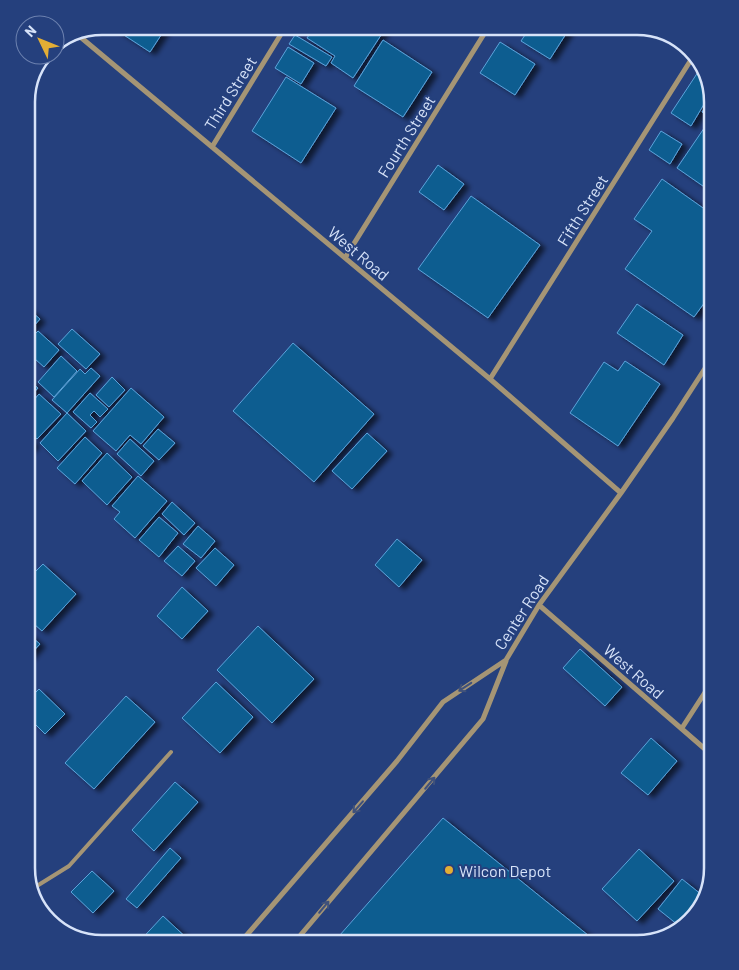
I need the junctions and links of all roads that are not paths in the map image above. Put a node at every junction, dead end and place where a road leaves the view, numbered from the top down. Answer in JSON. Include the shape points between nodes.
{"nodes":[{"id":1,"x":280,"y":35,"type":"edge"},
{"id":2,"x":482,"y":35,"type":"edge"},
{"id":3,"x":82,"y":38,"type":"edge"},
{"id":4,"x":690,"y":61,"type":"edge"},
{"id":5,"x":212,"y":147,"type":"junction"},
{"id":6,"x":345,"y":258,"type":"junction"},
{"id":7,"x":704,"y":370,"type":"edge"},
{"id":8,"x":490,"y":378,"type":"junction"},
{"id":9,"x":621,"y":494,"type":"junction"},
{"id":10,"x":539,"y":605,"type":"junction"},
{"id":11,"x":506,"y":660,"type":"junction"},
{"id":12,"x":704,"y":694,"type":"edge"},
{"id":13,"x":682,"y":728,"type":"junction"},
{"id":14,"x":704,"y":748,"type":"edge"},
{"id":15,"x":171,"y":752,"type":"dead end"},
{"id":16,"x":37,"y":886,"type":"edge"},
{"id":17,"x":248,"y":935,"type":"edge"},
{"id":18,"x":301,"y":935,"type":"edge"}],
"edges":[{"from":1,"to":5,"type":"street","name":"Third Street"},
{"from":2,"to":6,"type":"street","name":"Fourth Street"},
{"from":3,"to":5,"type":"street","name":"West Road"},
{"from":4,"to":8,"type":"street","name":"Fifth Street"},
{"from":5,"to":6,"type":"street","name":"West Road"},
{"from":6,"to":8,"type":"street","name":"West Road"},
{"from":7,"to":9,"type":"street","name":"Center Road"},
{"from":8,"to":9,"type":"street","name":"West Road"},
{"from":9,"to":10,"type":"street","name":"Center Road"},
{"from":10,"to":11,"type":"street","name":"Center Road"},
{"from":10,"to":13,"type":"street","name":"West Road"},
{"from":11,"to":17,"type":"street","name":"Center Road","one_way":true,"via":[[443,702],[397,761]]},
{"from":18,"to":11,"type":"street","one_way":true,"via":[[483,719]]},
{"from":12,"to":13,"type":"street"},
{"from":13,"to":14,"type":"street","name":"West Road"},
{"from":15,"to":16,"type":"lane","via":[[69,866]]}]}
